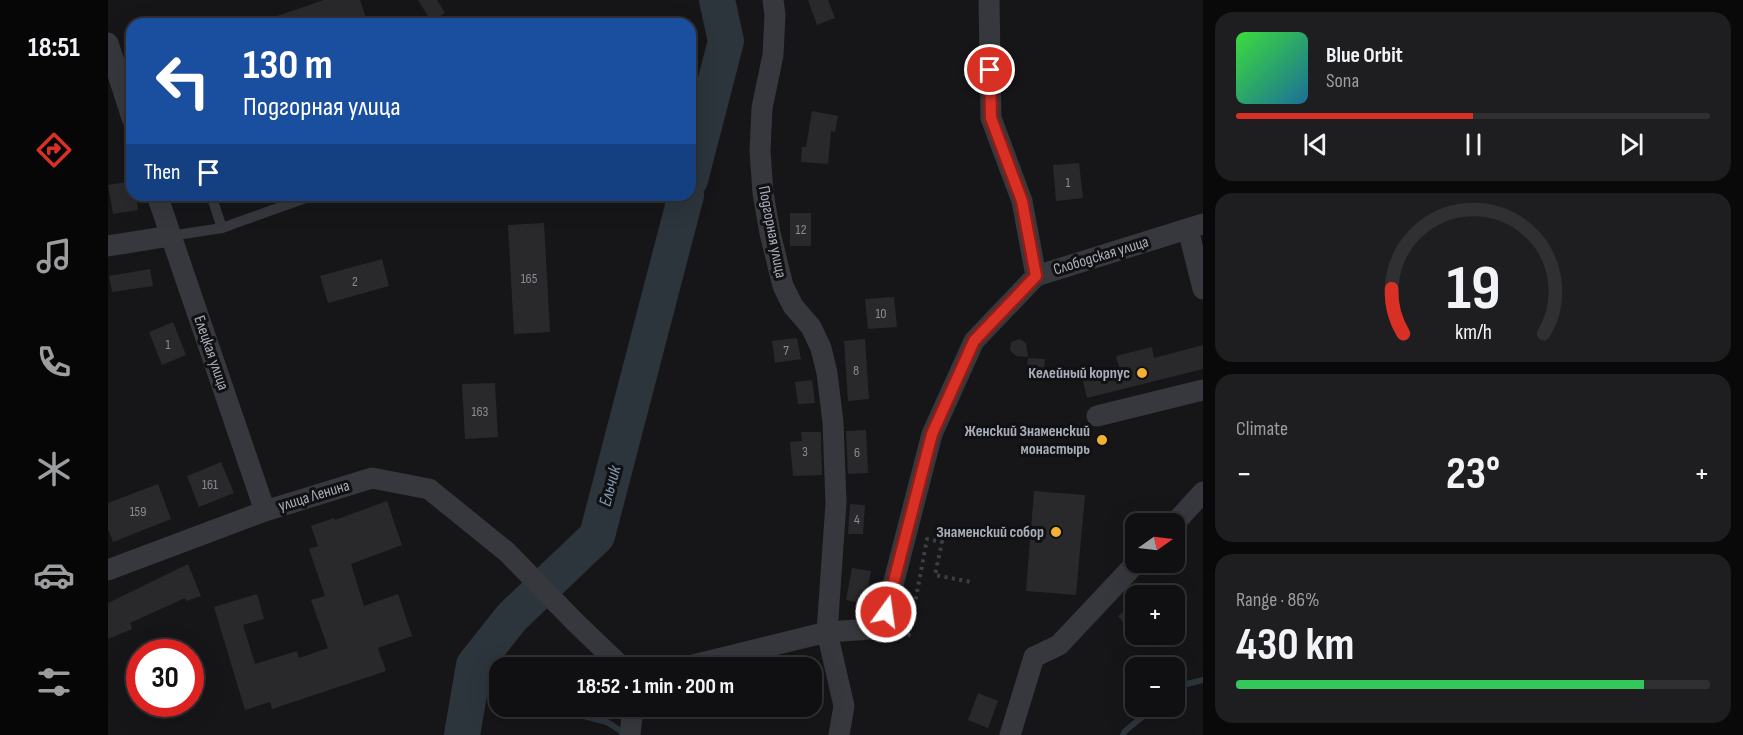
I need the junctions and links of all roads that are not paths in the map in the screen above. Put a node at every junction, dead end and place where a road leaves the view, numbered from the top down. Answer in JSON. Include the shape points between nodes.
{"nodes":[{"id":1,"x":773,"y":0,"type":"edge"},
{"id":2,"x":989,"y":0,"type":"edge"},
{"id":3,"x":108,"y":43,"type":"edge"},
{"id":4,"x":126,"y":99,"type":"edge"},
{"id":5,"x":159,"y":201,"type":"edge"},
{"id":6,"x":213,"y":201,"type":"edge"},
{"id":7,"x":297,"y":201,"type":"edge"},
{"id":8,"x":1196,"y":227,"type":"edge"},
{"id":9,"x":222,"y":228,"type":"junction"},
{"id":10,"x":170,"y":236,"type":"junction"},
{"id":11,"x":108,"y":246,"type":"edge"},
{"id":12,"x":1036,"y":276,"type":"junction"},
{"id":13,"x":1203,"y":289,"type":"edge"},
{"id":14,"x":1203,"y":390,"type":"edge"},
{"id":15,"x":1096,"y":416,"type":"dead end"},
{"id":16,"x":1203,"y":492,"type":"edge"},
{"id":17,"x":265,"y":511,"type":"junction"},
{"id":18,"x":1184,"y":513,"type":"edge"},
{"id":19,"x":108,"y":570,"type":"edge"},
{"id":20,"x":1127,"y":573,"type":"edge"},
{"id":21,"x":827,"y":632,"type":"junction"},
{"id":22,"x":612,"y":657,"type":"edge"},
{"id":23,"x":726,"y":657,"type":"edge"},
{"id":24,"x":839,"y":735,"type":"edge"},
{"id":25,"x":1010,"y":735,"type":"edge"}],
"edges":[{"from":1,"to":21,"type":"street","name":"Подгорная улица","via":[[773,55],[762,108],[763,193],[783,286],[793,306],[811,327],[827,373],[836,503]]},
{"from":2,"to":12,"type":"street","via":[[991,118],[1022,201]]},
{"from":3,"to":4,"type":"street"},
{"from":5,"to":10,"type":"street","name":"Елецкая улица"},
{"from":6,"to":9,"type":"lane"},
{"from":7,"to":9,"type":"lane"},
{"from":8,"to":12,"type":"street","name":"Слободская улица"},
{"from":8,"to":13,"type":"street"},
{"from":9,"to":10,"type":"lane"},
{"from":10,"to":11,"type":"street"},
{"from":10,"to":17,"type":"street","name":"Елецкая улица"},
{"from":12,"to":21,"type":"street","name":"Слободская улица","via":[[974,341],[932,434],[886,612],[872,629]]},
{"from":14,"to":15,"type":"street"},
{"from":16,"to":18,"type":"street"},
{"from":17,"to":19,"type":"street","name":"улица Ленина"},
{"from":17,"to":22,"type":"street","name":"улица Ленина","via":[[372,478],[429,489],[507,552]]},
{"from":20,"to":25,"type":"street","via":[[1059,645],[1034,657]]},
{"from":21,"to":23,"type":"street"},
{"from":21,"to":24,"type":"street","name":"Подгорная улица","via":[[844,706]]}]}
